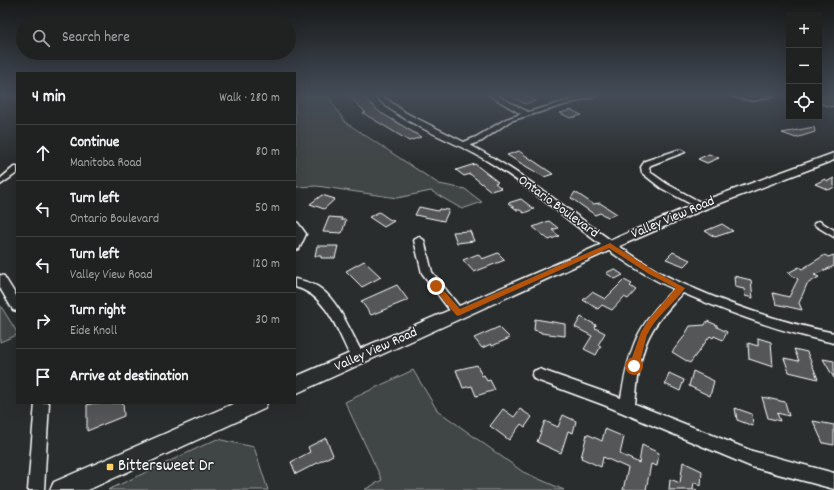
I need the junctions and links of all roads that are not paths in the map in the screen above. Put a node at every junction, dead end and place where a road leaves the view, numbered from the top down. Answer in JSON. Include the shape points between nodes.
{"nodes":[{"id":1,"x":409,"y":118,"type":"edge"},
{"id":2,"x":514,"y":118,"type":"edge"},
{"id":3,"x":464,"y":145,"type":"junction"},
{"id":4,"x":681,"y":152,"type":"dead end"},
{"id":5,"x":834,"y":156,"type":"edge"},
{"id":6,"x":16,"y":170,"type":"edge"},
{"id":7,"x":0,"y":184,"type":"edge"},
{"id":8,"x":701,"y":206,"type":"junction"},
{"id":9,"x":819,"y":224,"type":"dead end"},
{"id":10,"x":296,"y":226,"type":"edge"},
{"id":11,"x":834,"y":234,"type":"edge"},
{"id":12,"x":419,"y":240,"type":"dead end"},
{"id":13,"x":296,"y":245,"type":"edge"},
{"id":14,"x":610,"y":245,"type":"junction"},
{"id":15,"x":0,"y":279,"type":"edge"},
{"id":16,"x":296,"y":283,"type":"edge"},
{"id":17,"x":681,"y":288,"type":"junction"},
{"id":18,"x":16,"y":305,"type":"edge"},
{"id":19,"x":458,"y":313,"type":"junction"},
{"id":20,"x":834,"y":338,"type":"edge"},
{"id":21,"x":358,"y":358,"type":"junction"},
{"id":22,"x":539,"y":375,"type":"dead end"},
{"id":23,"x":296,"y":386,"type":"edge"},
{"id":24,"x":42,"y":404,"type":"edge"},
{"id":25,"x":255,"y":404,"type":"edge"},
{"id":26,"x":627,"y":407,"type":"junction"},
{"id":27,"x":834,"y":480,"type":"edge"},
{"id":28,"x":36,"y":490,"type":"edge"},
{"id":29,"x":62,"y":490,"type":"edge"}],
"edges":[{"from":1,"to":3,"type":"street","name":"Ontario Boulevard"},
{"from":2,"to":3,"type":"street"},
{"from":3,"to":14,"type":"street","name":"Ontario Boulevard","via":[[510,172]]},
{"from":4,"to":8,"type":"street","via":[[648,163],[645,167],[646,173]]},
{"from":5,"to":8,"type":"main road","name":"Valley View Road"},
{"from":6,"to":7,"type":"street"},
{"from":8,"to":14,"type":"main road","name":"Valley View Road"},
{"from":9,"to":11,"type":"street"},
{"from":10,"to":13,"type":"street","via":[[301,234]]},
{"from":12,"to":19,"type":"street","via":[[427,273]]},
{"from":14,"to":17,"type":"street","name":"Ontario Boulevard","via":[[651,273]]},
{"from":14,"to":19,"type":"main road","name":"Valley View Road"},
{"from":15,"to":18,"type":"street"},
{"from":16,"to":21,"type":"street","via":[[319,293],[327,302]]},
{"from":17,"to":20,"type":"street","name":"Ontario Boulevard","via":[[727,308],[772,323]]},
{"from":17,"to":26,"type":"street","via":[[644,334],[634,366]]},
{"from":19,"to":21,"type":"main road","name":"Valley View Road"},
{"from":21,"to":23,"type":"main road","name":"Valley View Road"},
{"from":22,"to":26,"type":"street"},
{"from":24,"to":28,"type":"street"},
{"from":25,"to":29,"type":"main road"},
{"from":26,"to":27,"type":"street","via":[[752,458]]}]}
